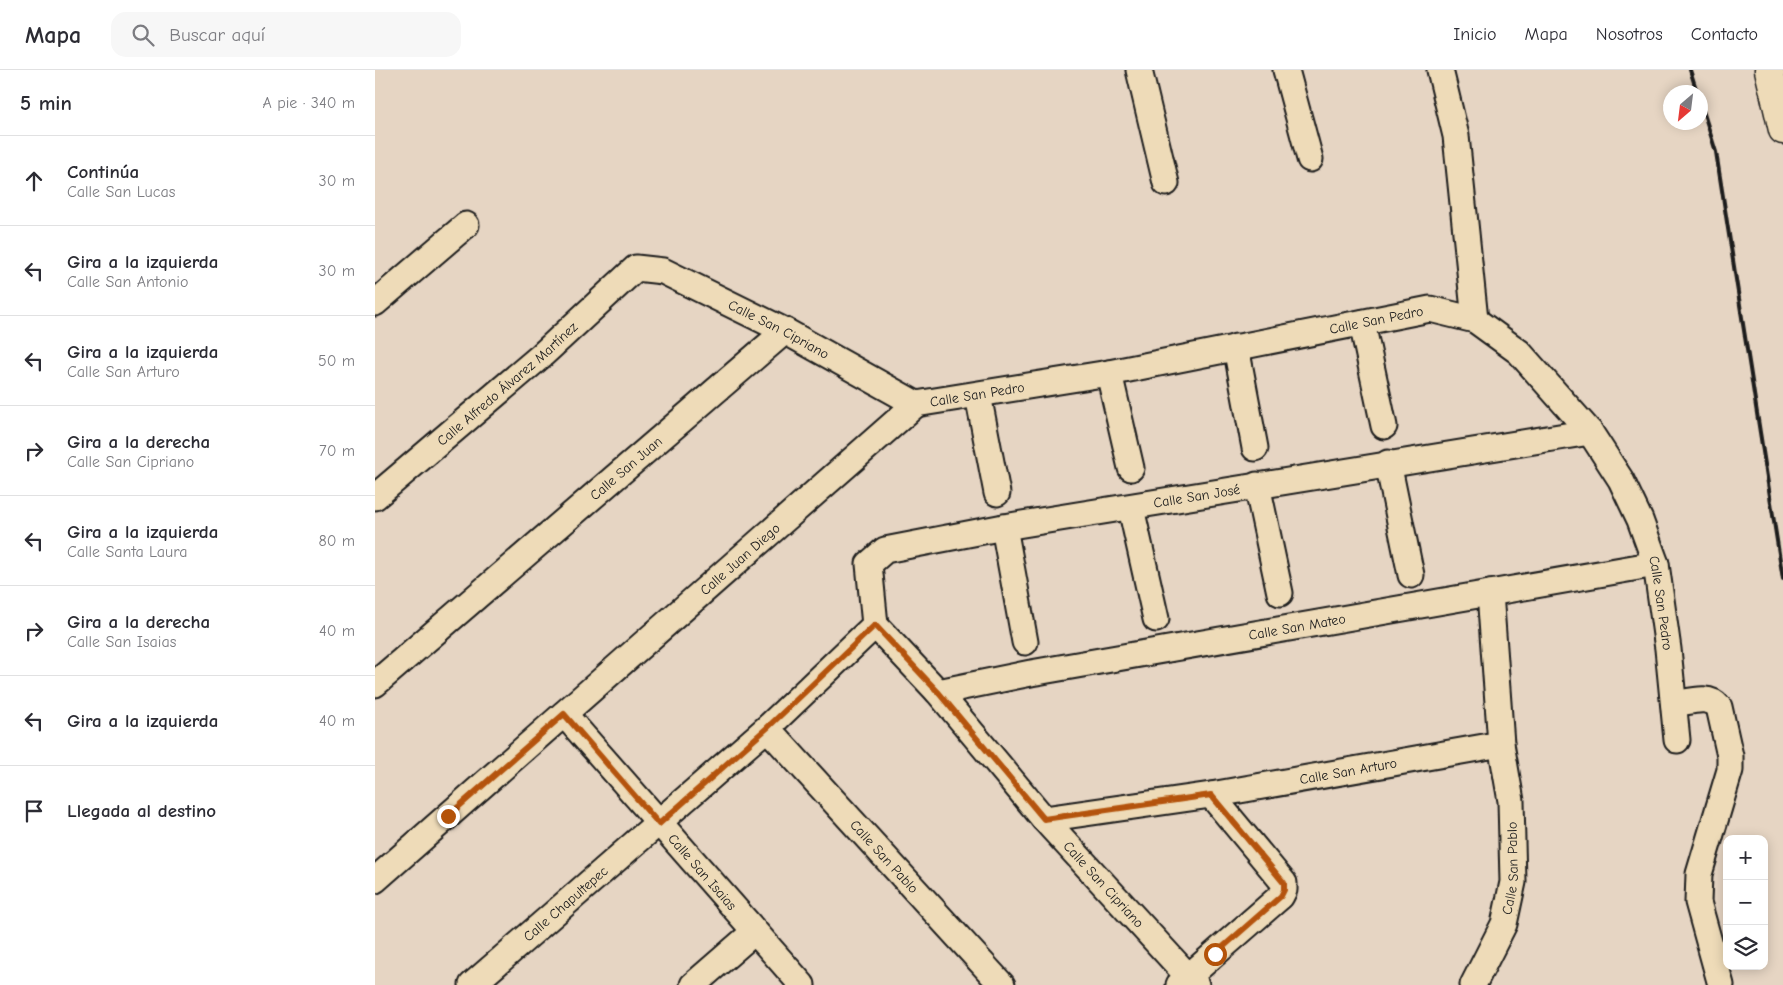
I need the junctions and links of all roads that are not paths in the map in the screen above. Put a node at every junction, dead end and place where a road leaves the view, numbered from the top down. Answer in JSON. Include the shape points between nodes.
{"nodes":[{"id":1,"x":1139,"y":70,"type":"edge"},
{"id":2,"x":1286,"y":70,"type":"edge"},
{"id":3,"x":1440,"y":70,"type":"edge"},
{"id":4,"x":1769,"y":70,"type":"edge"},
{"id":5,"x":1783,"y":130,"type":"edge"},
{"id":6,"x":1310,"y":159,"type":"dead end"},
{"id":7,"x":1165,"y":183,"type":"dead end"},
{"id":8,"x":466,"y":225,"type":"dead end"},
{"id":9,"x":636,"y":268,"type":"joint"},
{"id":10,"x":375,"y":303,"type":"edge"},
{"id":11,"x":1475,"y":320,"type":"junction"},
{"id":12,"x":1362,"y":323,"type":"junction"},
{"id":13,"x":785,"y":331,"type":"junction"},
{"id":14,"x":1236,"y":347,"type":"junction"},
{"id":15,"x":1109,"y":373,"type":"junction"},
{"id":16,"x":978,"y":395,"type":"junction"},
{"id":17,"x":916,"y":404,"type":"junction"},
{"id":18,"x":1384,"y":426,"type":"dead end"},
{"id":19,"x":1590,"y":432,"type":"junction"},
{"id":20,"x":1255,"y":448,"type":"dead end"},
{"id":21,"x":1388,"y":464,"type":"junction"},
{"id":22,"x":1131,"y":468,"type":"dead end"},
{"id":23,"x":1257,"y":485,"type":"junction"},
{"id":24,"x":997,"y":493,"type":"dead end"},
{"id":25,"x":375,"y":497,"type":"edge"},
{"id":26,"x":1131,"y":508,"type":"junction"},
{"id":27,"x":1004,"y":527,"type":"junction"},
{"id":28,"x":1656,"y":564,"type":"junction"},
{"id":29,"x":1411,"y":575,"type":"dead end"},
{"id":30,"x":1280,"y":593,"type":"dead end"},
{"id":31,"x":1490,"y":593,"type":"junction"},
{"id":32,"x":1156,"y":619,"type":"dead end"},
{"id":33,"x":875,"y":625,"type":"junction"},
{"id":34,"x":1025,"y":642,"type":"dead end"},
{"id":35,"x":375,"y":684,"type":"edge"},
{"id":36,"x":938,"y":692,"type":"junction"},
{"id":37,"x":1674,"y":704,"type":"junction"},
{"id":38,"x":564,"y":714,"type":"junction"},
{"id":39,"x":767,"y":728,"type":"junction"},
{"id":40,"x":1677,"y":740,"type":"dead end"},
{"id":41,"x":1501,"y":744,"type":"junction"},
{"id":42,"x":1211,"y":795,"type":"junction"},
{"id":43,"x":1044,"y":819,"type":"junction"},
{"id":44,"x":659,"y":824,"type":"junction"},
{"id":45,"x":375,"y":880,"type":"edge"},
{"id":46,"x":754,"y":932,"type":"junction"},
{"id":47,"x":1188,"y":982,"type":"edge"},
{"id":48,"x":473,"y":985,"type":"edge"},
{"id":49,"x":693,"y":985,"type":"edge"},
{"id":50,"x":802,"y":985,"type":"edge"},
{"id":51,"x":1002,"y":985,"type":"edge"},
{"id":52,"x":1473,"y":985,"type":"edge"},
{"id":53,"x":1721,"y":985,"type":"edge"}],
"edges":[{"from":1,"to":7,"type":"street"},
{"from":2,"to":6,"type":"street"},
{"from":3,"to":11,"type":"street","via":[[1456,136]]},
{"from":4,"to":5,"type":"main road"},
{"from":8,"to":10,"type":"street"},
{"from":9,"to":13,"type":"street","name":"Calle San Cipriano","via":[[663,271]]},
{"from":9,"to":25,"type":"street","name":"Calle Alfredo Álvarez Martínez","via":[[542,355]]},
{"from":11,"to":12,"type":"street","name":"Calle San Pedro","via":[[1430,309]]},
{"from":11,"to":19,"type":"street","name":"Calle San Pedro","via":[[1519,352]]},
{"from":12,"to":14,"type":"street","name":"Calle San Pedro"},
{"from":12,"to":18,"type":"street"},
{"from":13,"to":17,"type":"street","name":"Calle San Cipriano"},
{"from":13,"to":35,"type":"street","name":"Calle San Juan"},
{"from":14,"to":15,"type":"street","name":"Calle San Pedro"},
{"from":14,"to":20,"type":"street"},
{"from":15,"to":16,"type":"street","name":"Calle San Pedro"},
{"from":15,"to":22,"type":"street"},
{"from":16,"to":17,"type":"street","name":"Calle San Pedro"},
{"from":16,"to":24,"type":"street"},
{"from":17,"to":38,"type":"street","name":"Calle Juan Diego"},
{"from":19,"to":21,"type":"street","name":"Calle San José"},
{"from":19,"to":28,"type":"street","name":"Calle San Pedro","via":[[1621,480]]},
{"from":21,"to":23,"type":"street","name":"Calle San José"},
{"from":21,"to":29,"type":"street"},
{"from":23,"to":26,"type":"street","name":"Calle San José"},
{"from":23,"to":30,"type":"street"},
{"from":26,"to":27,"type":"street","name":"Calle San José"},
{"from":26,"to":32,"type":"street"},
{"from":27,"to":33,"type":"street","name":"Calle San José","via":[[885,550],[869,564]]},
{"from":27,"to":34,"type":"street"},
{"from":28,"to":31,"type":"street","name":"Calle San Mateo"},
{"from":28,"to":37,"type":"street","name":"Calle San Pedro"},
{"from":31,"to":36,"type":"street","name":"Calle San Mateo"},
{"from":31,"to":41,"type":"street"},
{"from":33,"to":36,"type":"street","name":"Calle San Cipriano"},
{"from":33,"to":39,"type":"street","name":"Calle Chapultepec"},
{"from":36,"to":43,"type":"street","name":"Calle San Cipriano"},
{"from":37,"to":40,"type":"street","name":"Calle San Pedro"},
{"from":37,"to":53,"type":"street","via":[[1707,699],[1714,701],[1719,707],[1730,756],[1730,770],[1697,888]]},
{"from":38,"to":44,"type":"street","name":"Calle San Isaias"},
{"from":38,"to":45,"type":"street","name":"Calle Juan Diego"},
{"from":39,"to":44,"type":"street","name":"Calle Chapultepec"},
{"from":39,"to":51,"type":"street","name":"Calle San Pablo"},
{"from":41,"to":42,"type":"street","name":"Calle San Arturo"},
{"from":41,"to":52,"type":"street","name":"Calle San Pablo","via":[[1511,801],[1513,882],[1504,924]]},
{"from":42,"to":43,"type":"street","name":"Calle San Arturo"},
{"from":42,"to":47,"type":"street","via":[[1284,883],[1284,890]]},
{"from":43,"to":47,"type":"street","name":"Calle San Cipriano"},
{"from":44,"to":46,"type":"street","name":"Calle San Isaias"},
{"from":44,"to":48,"type":"street","name":"Calle Chapultepec"},
{"from":46,"to":49,"type":"street"},
{"from":46,"to":50,"type":"street","name":"Calle San Isaias"}]}
